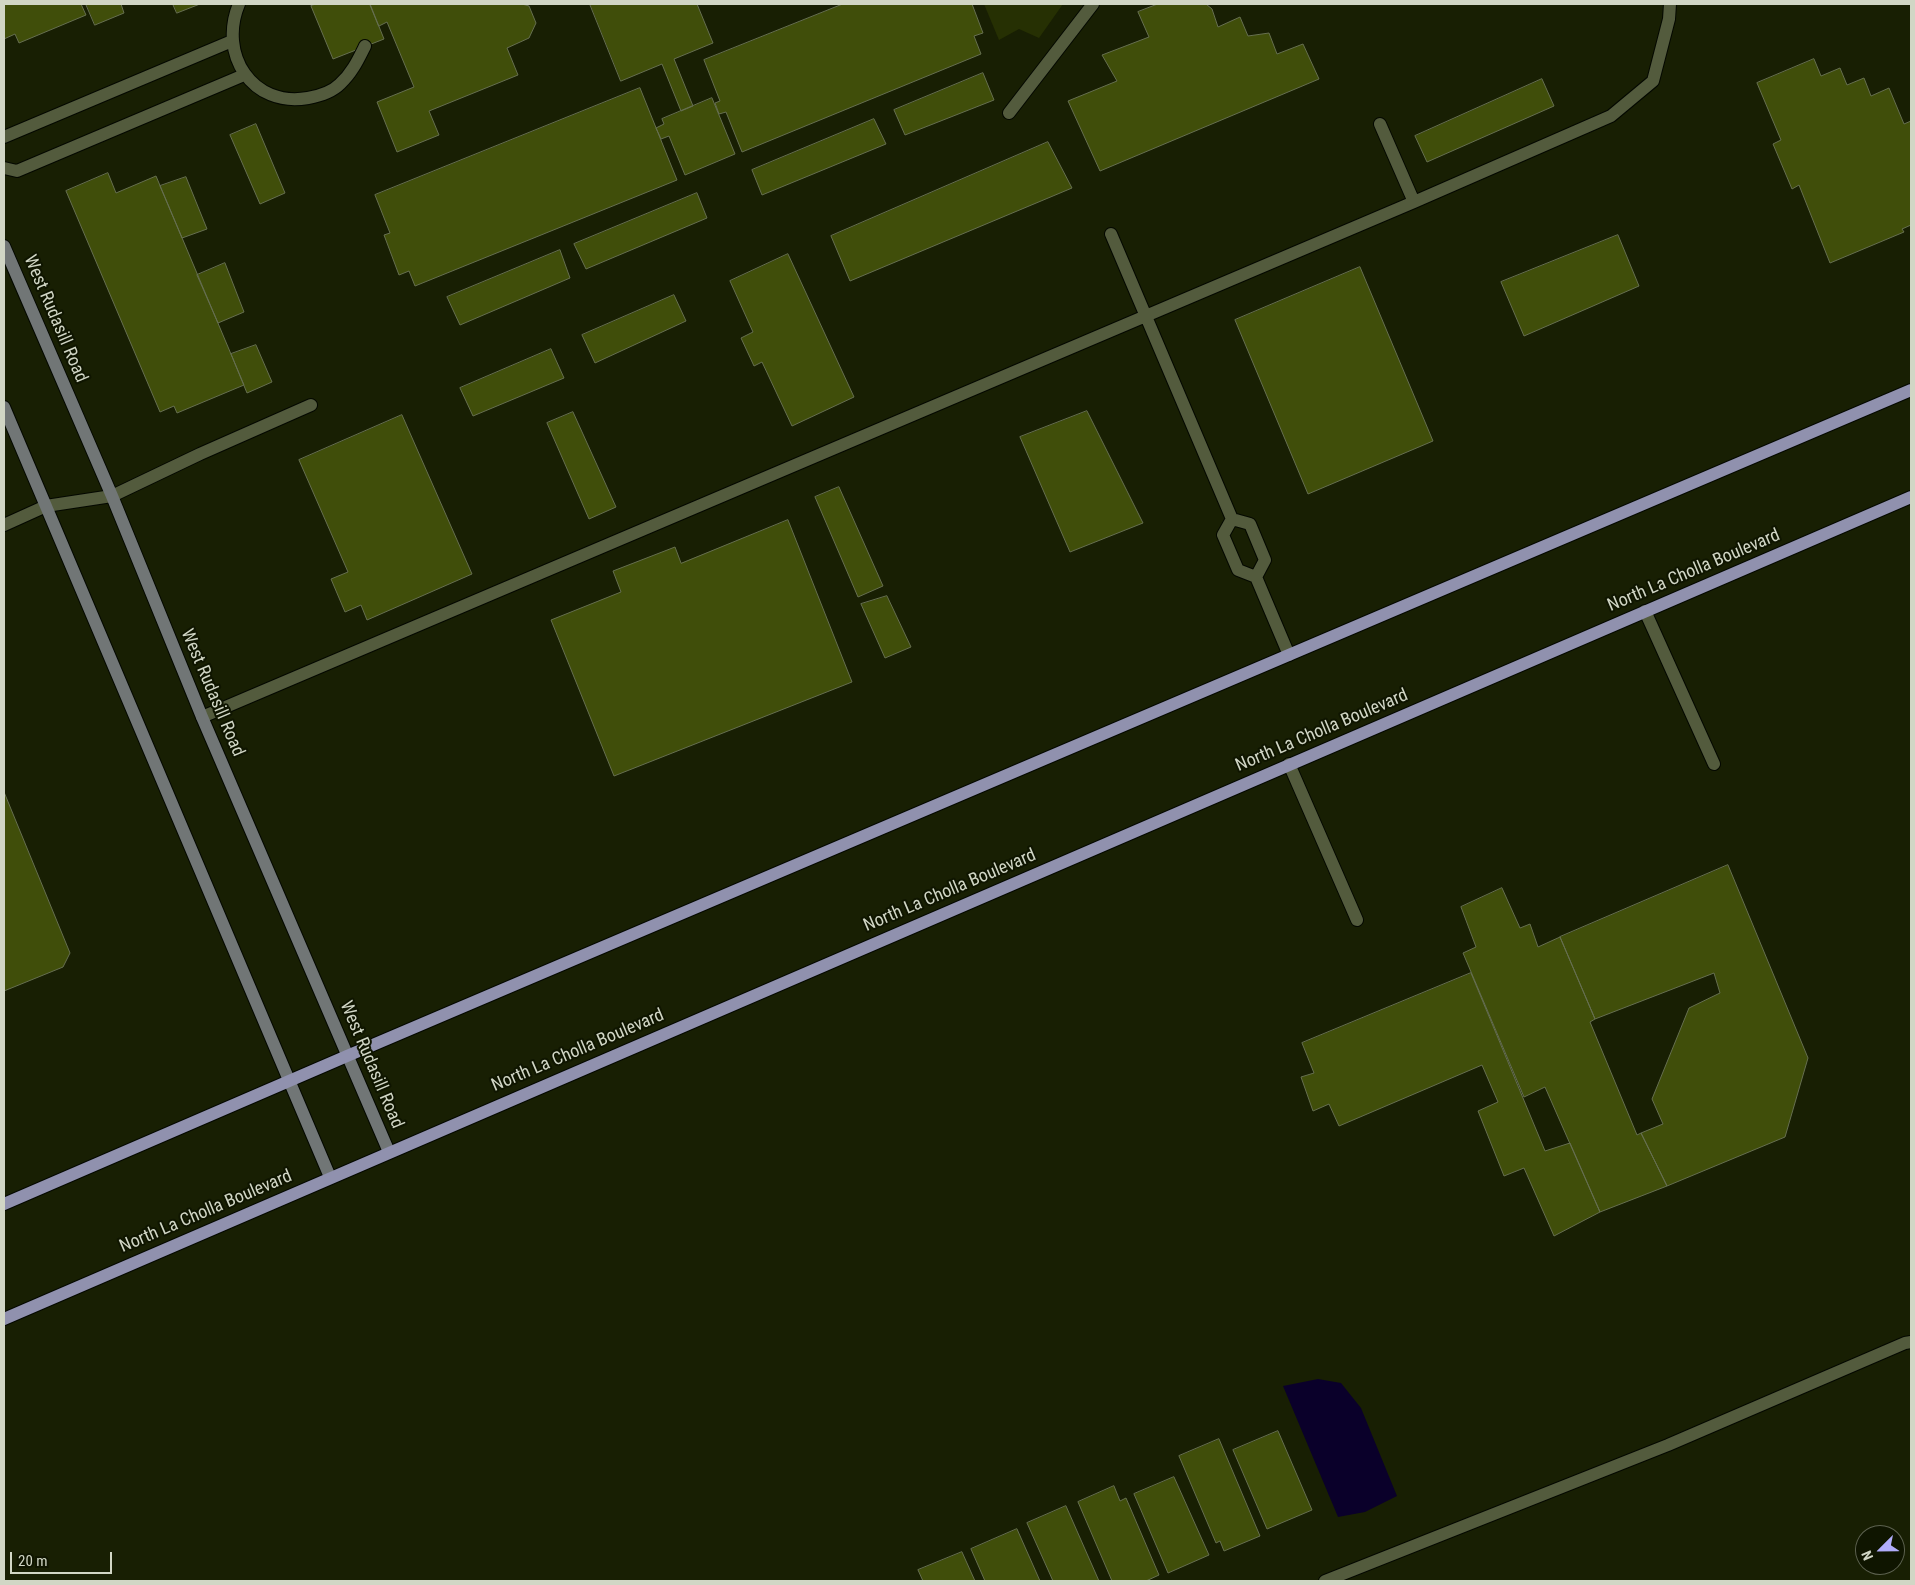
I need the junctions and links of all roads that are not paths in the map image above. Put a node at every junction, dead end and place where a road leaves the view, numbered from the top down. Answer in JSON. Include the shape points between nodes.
{"nodes":[{"id":1,"x":239,"y":4,"type":"edge"},
{"id":2,"x":1093,"y":4,"type":"edge"},
{"id":3,"x":1670,"y":4,"type":"edge"},
{"id":4,"x":232,"y":41,"type":"junction"},
{"id":5,"x":365,"y":46,"type":"dead end"},
{"id":6,"x":244,"y":75,"type":"junction"},
{"id":7,"x":1009,"y":113,"type":"dead end"},
{"id":8,"x":1380,"y":124,"type":"dead end"},
{"id":9,"x":4,"y":137,"type":"edge"},
{"id":10,"x":4,"y":168,"type":"edge"},
{"id":11,"x":1414,"y":202,"type":"junction"},
{"id":12,"x":1111,"y":234,"type":"dead end"},
{"id":13,"x":4,"y":246,"type":"edge"},
{"id":14,"x":1146,"y":315,"type":"junction"},
{"id":15,"x":1911,"y":390,"type":"edge"},
{"id":16,"x":312,"y":405,"type":"dead end"},
{"id":17,"x":4,"y":407,"type":"edge"},
{"id":18,"x":112,"y":496,"type":"junction"},
{"id":19,"x":1911,"y":497,"type":"edge"},
{"id":20,"x":46,"y":506,"type":"junction"},
{"id":21,"x":1232,"y":519,"type":"junction"},
{"id":22,"x":4,"y":526,"type":"edge"},
{"id":23,"x":1256,"y":576,"type":"junction"},
{"id":24,"x":1645,"y":611,"type":"junction"},
{"id":25,"x":1289,"y":655,"type":"junction"},
{"id":26,"x":202,"y":717,"type":"junction"},
{"id":27,"x":1289,"y":764,"type":"junction"},
{"id":28,"x":1714,"y":764,"type":"dead end"},
{"id":29,"x":1356,"y":920,"type":"dead end"},
{"id":30,"x":347,"y":1056,"type":"junction"},
{"id":31,"x":289,"y":1081,"type":"junction"},
{"id":32,"x":389,"y":1152,"type":"junction"},
{"id":33,"x":330,"y":1177,"type":"junction"},
{"id":34,"x":4,"y":1204,"type":"edge"},
{"id":35,"x":4,"y":1319,"type":"edge"},
{"id":36,"x":1911,"y":1342,"type":"edge"},
{"id":37,"x":1325,"y":1581,"type":"edge"}],
"edges":[{"from":1,"to":4,"type":"street","via":[[233,18]]},
{"from":2,"to":7,"type":"street"},
{"from":3,"to":11,"type":"street","via":[[1654,81],[1611,116]]},
{"from":4,"to":6,"type":"street"},
{"from":4,"to":9,"type":"street"},
{"from":5,"to":6,"type":"street","via":[[354,69],[338,86],[319,96],[296,100],[274,96]]},
{"from":6,"to":10,"type":"street","via":[[17,171]]},
{"from":8,"to":11,"type":"street"},
{"from":11,"to":14,"type":"street"},
{"from":12,"to":14,"type":"street"},
{"from":13,"to":18,"type":"street","name":"West Rudasill Road"},
{"from":14,"to":21,"type":"street"},
{"from":14,"to":26,"type":"street"},
{"from":15,"to":25,"type":"main road"},
{"from":16,"to":18,"type":"street"},
{"from":17,"to":20,"type":"street"},
{"from":18,"to":20,"type":"street"},
{"from":18,"to":26,"type":"street","name":"West Rudasill Road"},
{"from":19,"to":24,"type":"main road","name":"North La Cholla Boulevard"},
{"from":20,"to":22,"type":"street"},
{"from":20,"to":31,"type":"street"},
{"from":21,"to":23,"type":"street","via":[[1223,535],[1238,570]]},
{"from":21,"to":23,"type":"street","via":[[1250,524],[1258,542],[1265,560]]},
{"from":23,"to":25,"type":"street"},
{"from":24,"to":27,"type":"main road","name":"North La Cholla Boulevard"},
{"from":24,"to":28,"type":"street"},
{"from":25,"to":30,"type":"main road"},
{"from":26,"to":30,"type":"street","name":"West Rudasill Road"},
{"from":27,"to":29,"type":"street"},
{"from":27,"to":32,"type":"main road","name":"North La Cholla Boulevard"},
{"from":30,"to":31,"type":"main road"},
{"from":30,"to":32,"type":"street","name":"West Rudasill Road"},
{"from":31,"to":33,"type":"street"},
{"from":31,"to":34,"type":"main road"},
{"from":32,"to":33,"type":"main road","name":"North La Cholla Boulevard"},
{"from":33,"to":35,"type":"main road","name":"North La Cholla Boulevard"},
{"from":36,"to":37,"type":"street","via":[[1668,1445]]}]}
